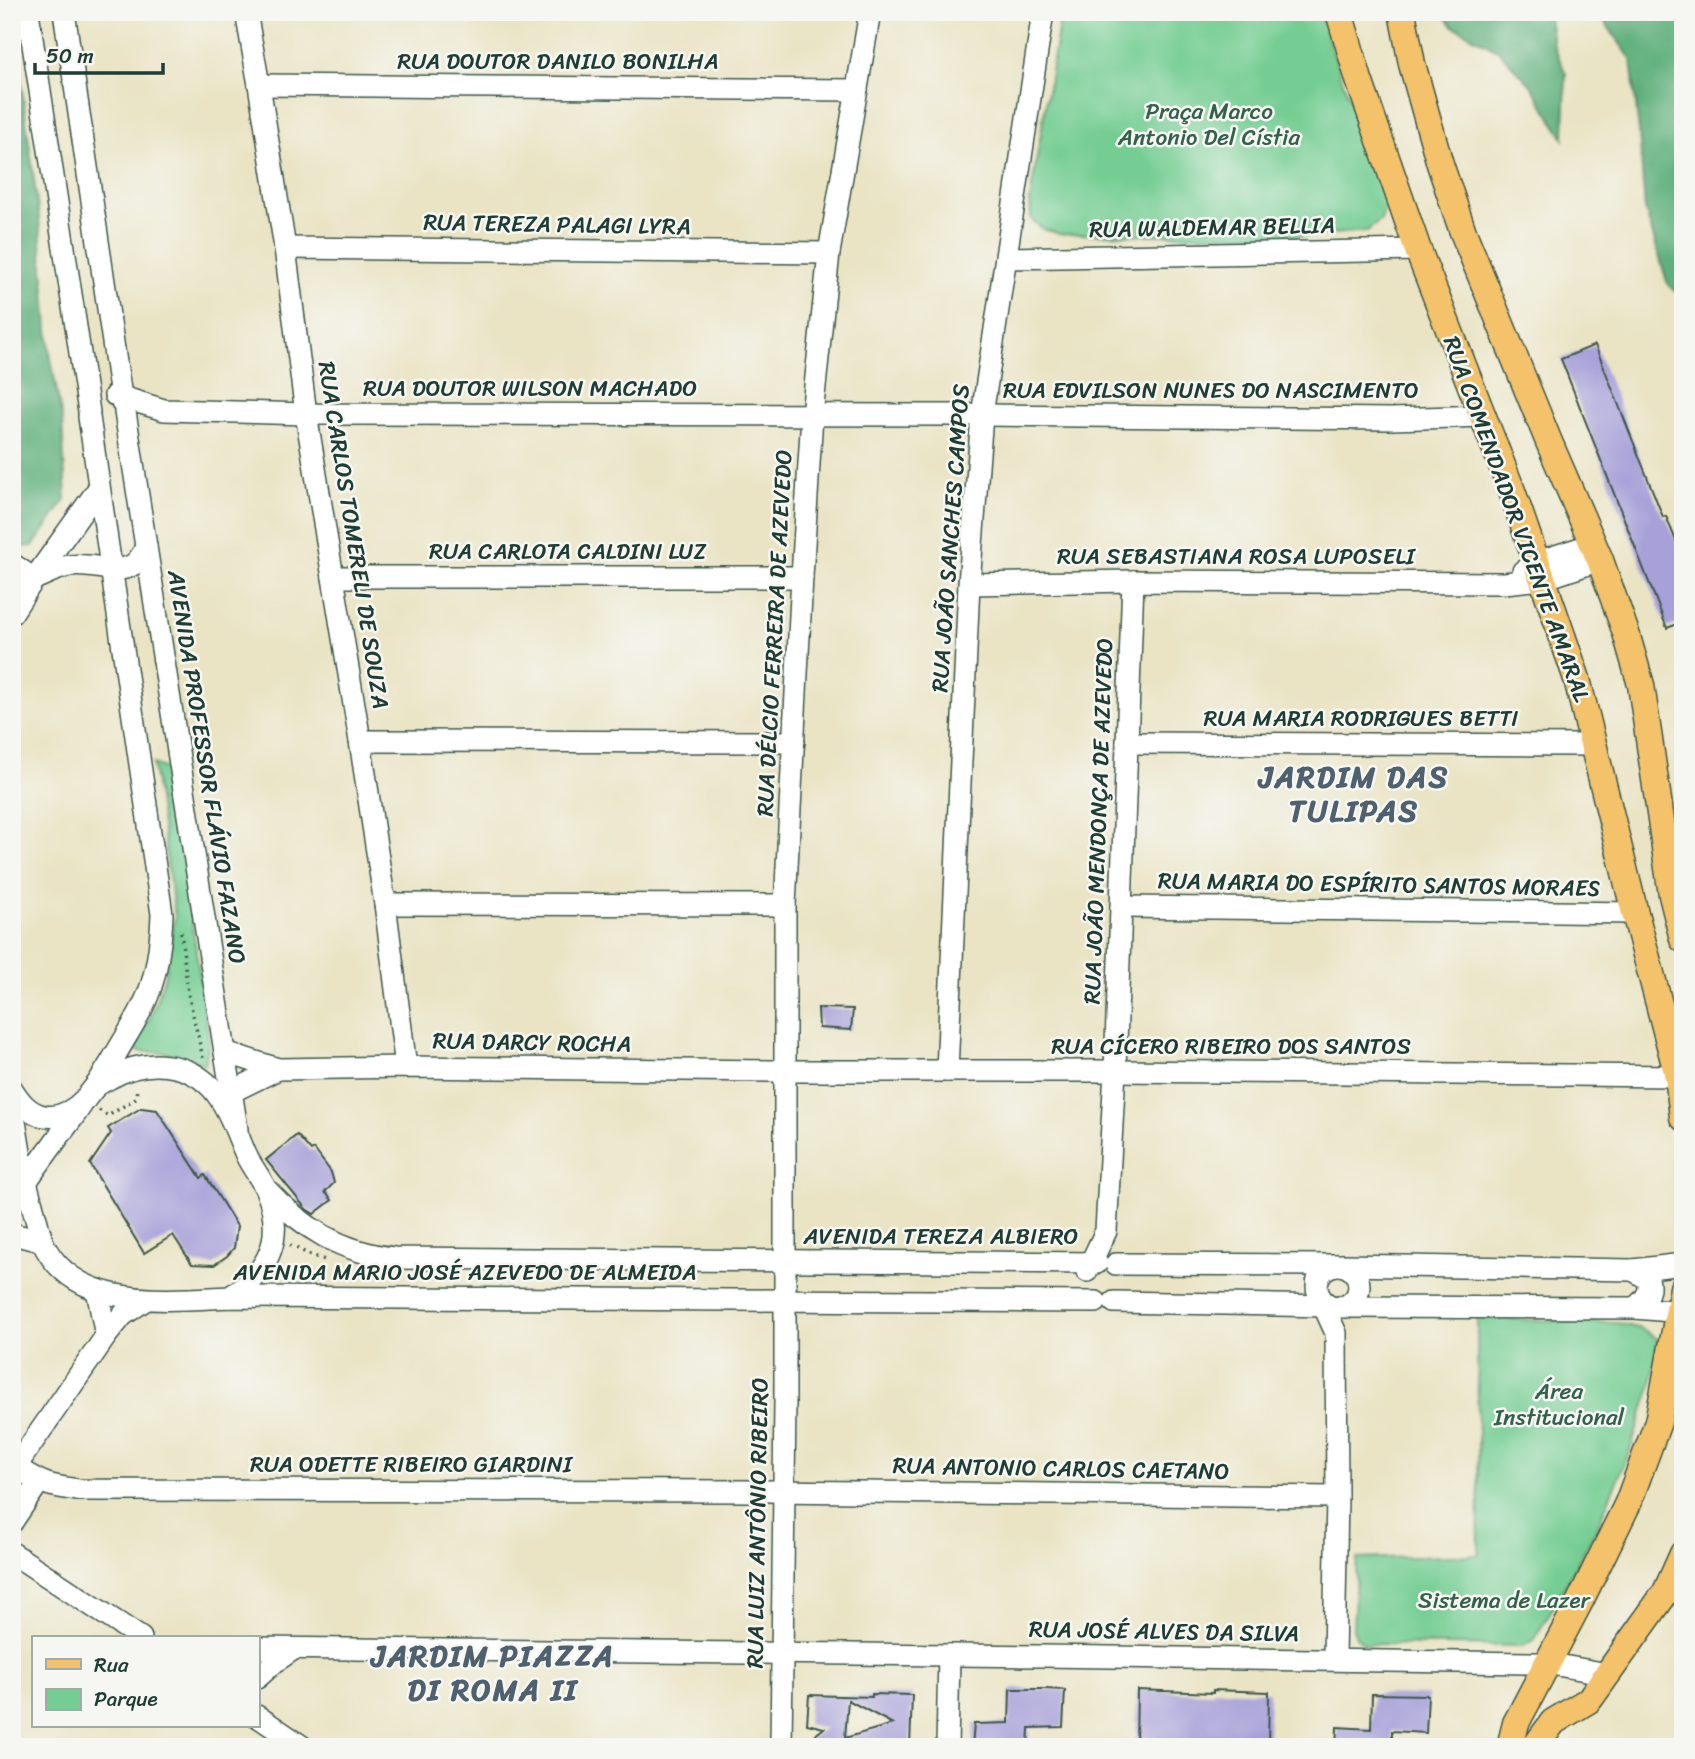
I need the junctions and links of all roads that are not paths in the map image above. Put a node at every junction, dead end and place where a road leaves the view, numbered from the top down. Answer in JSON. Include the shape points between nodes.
{"nodes":[{"id":1,"x":29,"y":12,"type":"edge"},
{"id":2,"x":64,"y":12,"type":"edge"},
{"id":3,"x":246,"y":12,"type":"edge"},
{"id":4,"x":870,"y":12,"type":"edge"},
{"id":5,"x":1042,"y":12,"type":"edge"},
{"id":6,"x":1339,"y":12,"type":"edge"},
{"id":7,"x":1402,"y":12,"type":"edge"},
{"id":8,"x":260,"y":85,"type":"junction"},
{"id":9,"x":856,"y":90,"type":"junction"},
{"id":10,"x":285,"y":248,"type":"junction"},
{"id":11,"x":1418,"y":250,"type":"junction"},
{"id":12,"x":829,"y":253,"type":"junction"},
{"id":13,"x":1006,"y":258,"type":"junction"},
{"id":14,"x":122,"y":409,"type":"junction"},
{"id":15,"x":89,"y":414,"type":"junction"},
{"id":16,"x":306,"y":414,"type":"junction"},
{"id":17,"x":812,"y":415,"type":"junction"},
{"id":18,"x":982,"y":415,"type":"junction"},
{"id":19,"x":1483,"y":416,"type":"junction"},
{"id":20,"x":99,"y":488,"type":"junction"},
{"id":21,"x":146,"y":546,"type":"junction"},
{"id":22,"x":1596,"y":552,"type":"junction"},
{"id":23,"x":12,"y":564,"type":"edge"},
{"id":24,"x":112,"y":570,"type":"junction"},
{"id":25,"x":333,"y":577,"type":"junction"},
{"id":26,"x":802,"y":577,"type":"junction"},
{"id":27,"x":34,"y":579,"type":"junction"},
{"id":28,"x":1133,"y":580,"type":"junction"},
{"id":29,"x":1544,"y":580,"type":"junction"},
{"id":30,"x":1504,"y":583,"type":"junction"},
{"id":31,"x":969,"y":584,"type":"junction"},
{"id":32,"x":12,"y":613,"type":"edge"},
{"id":33,"x":360,"y":741,"type":"junction"},
{"id":34,"x":794,"y":742,"type":"junction"},
{"id":35,"x":1128,"y":743,"type":"junction"},
{"id":36,"x":1595,"y":745,"type":"junction"},
{"id":37,"x":385,"y":904,"type":"junction"},
{"id":38,"x":785,"y":905,"type":"junction"},
{"id":39,"x":1121,"y":907,"type":"junction"},
{"id":40,"x":1635,"y":913,"type":"junction"},
{"id":41,"x":1683,"y":939,"type":"edge"},
{"id":42,"x":225,"y":1052,"type":"junction"},
{"id":43,"x":406,"y":1067,"type":"junction"},
{"id":44,"x":278,"y":1069,"type":"junction"},
{"id":45,"x":947,"y":1071,"type":"junction"},
{"id":46,"x":1115,"y":1071,"type":"junction"},
{"id":47,"x":785,"y":1072,"type":"junction"},
{"id":48,"x":1678,"y":1076,"type":"junction"},
{"id":49,"x":97,"y":1086,"type":"junction"},
{"id":50,"x":12,"y":1089,"type":"edge"},
{"id":51,"x":231,"y":1092,"type":"junction"},
{"id":52,"x":12,"y":1103,"type":"edge"},
{"id":53,"x":1683,"y":1117,"type":"edge"},
{"id":54,"x":237,"y":1129,"type":"junction"},
{"id":55,"x":27,"y":1181,"type":"junction"},
{"id":56,"x":266,"y":1189,"type":"junction"},
{"id":57,"x":12,"y":1202,"type":"edge"},
{"id":58,"x":12,"y":1234,"type":"edge"},
{"id":59,"x":42,"y":1241,"type":"junction"},
{"id":60,"x":785,"y":1261,"type":"junction"},
{"id":61,"x":1683,"y":1264,"type":"edge"},
{"id":62,"x":1338,"y":1265,"type":"junction"},
{"id":63,"x":1106,"y":1266,"type":"junction"},
{"id":64,"x":1633,"y":1270,"type":"junction"},
{"id":65,"x":97,"y":1290,"type":"junction"},
{"id":66,"x":230,"y":1297,"type":"junction"},
{"id":67,"x":145,"y":1300,"type":"junction"},
{"id":68,"x":784,"y":1300,"type":"junction"},
{"id":69,"x":1105,"y":1302,"type":"junction"},
{"id":70,"x":1337,"y":1304,"type":"junction"},
{"id":71,"x":1681,"y":1304,"type":"edge"},
{"id":72,"x":1638,"y":1309,"type":"junction"},
{"id":73,"x":106,"y":1336,"type":"junction"},
{"id":74,"x":1674,"y":1341,"type":"junction"},
{"id":75,"x":14,"y":1469,"type":"edge"},
{"id":76,"x":39,"y":1482,"type":"junction"},
{"id":77,"x":784,"y":1492,"type":"junction"},
{"id":78,"x":1337,"y":1497,"type":"junction"},
{"id":79,"x":12,"y":1522,"type":"edge"},
{"id":80,"x":12,"y":1553,"type":"edge"},
{"id":81,"x":1683,"y":1554,"type":"edge"},
{"id":82,"x":138,"y":1636,"type":"edge"},
{"id":83,"x":259,"y":1648,"type":"edge"},
{"id":84,"x":292,"y":1650,"type":"junction"},
{"id":85,"x":782,"y":1654,"type":"junction"},
{"id":86,"x":949,"y":1655,"type":"junction"},
{"id":87,"x":1334,"y":1659,"type":"junction"},
{"id":88,"x":1546,"y":1663,"type":"junction"},
{"id":89,"x":1608,"y":1674,"type":"junction"},
{"id":90,"x":259,"y":1676,"type":"edge"},
{"id":91,"x":259,"y":1717,"type":"edge"},
{"id":92,"x":303,"y":1747,"type":"edge"},
{"id":93,"x":781,"y":1747,"type":"edge"},
{"id":94,"x":947,"y":1747,"type":"edge"},
{"id":95,"x":1510,"y":1747,"type":"edge"},
{"id":96,"x":1535,"y":1747,"type":"edge"}],
"edges":[{"from":1,"to":15,"type":"street"},
{"from":2,"to":14,"type":"street","name":"AVENIDA PROFESSOR FLÁVIO FAZANO"},
{"from":3,"to":8,"type":"street","name":"RUA CARLOS TOMERELI DE SOUZA"},
{"from":4,"to":9,"type":"street","name":"RUA DÉLCIO FERREIRA DE AZEVEDO"},
{"from":5,"to":13,"type":"street","name":"RUA JOÃO SANCHES CAMPOS"},
{"from":6,"to":11,"type":"main road","name":"RUA COMENDADOR VICENTE AMARAL"},
{"from":7,"to":22,"type":"main road","via":[[1412,64],[1463,232]]},
{"from":8,"to":9,"type":"street","name":"RUA DOUTOR DANILO BONILHA"},
{"from":8,"to":10,"type":"street","name":"RUA CARLOS TOMERELI DE SOUZA"},
{"from":9,"to":12,"type":"street","name":"RUA DÉLCIO FERREIRA DE AZEVEDO"},
{"from":10,"to":12,"type":"street","name":"RUA TEREZA PALAGI LYRA"},
{"from":10,"to":16,"type":"street","name":"RUA CARLOS TOMERELI DE SOUZA"},
{"from":11,"to":13,"type":"street","name":"RUA WALDEMAR BELLIA"},
{"from":11,"to":19,"type":"main road","name":"RUA COMENDADOR VICENTE AMARAL"},
{"from":12,"to":17,"type":"street","name":"RUA DÉLCIO FERREIRA DE AZEVEDO"},
{"from":13,"to":18,"type":"street","name":"RUA JOÃO SANCHES CAMPOS"},
{"from":14,"to":15,"type":"street","via":[[104,394],[92,402]]},
{"from":14,"to":15,"type":"street","via":[[112,429],[95,425]]},
{"from":14,"to":16,"type":"street","name":"RUA DOUTOR WILSON MACHADO"},
{"from":14,"to":21,"type":"street","name":"AVENIDA PROFESSOR FLÁVIO FAZANO"},
{"from":15,"to":20,"type":"street"},
{"from":16,"to":17,"type":"street","name":"RUA DOUTOR WILSON MACHADO"},
{"from":16,"to":25,"type":"street","name":"RUA CARLOS TOMERELI DE SOUZA"},
{"from":17,"to":18,"type":"street","name":"RUA EDVILSON NUNES DO NASCIMENTO"},
{"from":17,"to":26,"type":"street","name":"RUA DÉLCIO FERREIRA DE AZEVEDO"},
{"from":18,"to":19,"type":"street","name":"RUA EDVILSON NUNES DO NASCIMENTO"},
{"from":18,"to":31,"type":"street","name":"RUA JOÃO SANCHES CAMPOS"},
{"from":19,"to":29,"type":"main road","name":"RUA COMENDADOR VICENTE AMARAL"},
{"from":20,"to":24,"type":"street"},
{"from":20,"to":27,"type":"street"},
{"from":21,"to":24,"type":"street","via":[[135,564]]},
{"from":21,"to":42,"type":"street","name":"AVENIDA PROFESSOR FLÁVIO FAZANO"},
{"from":22,"to":29,"type":"street"},
{"from":22,"to":41,"type":"main road","via":[[1642,685],[1672,895]]},
{"from":23,"to":27,"type":"street"},
{"from":24,"to":27,"type":"street","via":[[67,566]]},
{"from":24,"to":49,"type":"street","via":[[162,915],[149,993]]},
{"from":25,"to":26,"type":"street","name":"RUA CARLOTA CALDINI LUZ"},
{"from":25,"to":33,"type":"street","name":"RUA CARLOS TOMERELI DE SOUZA"},
{"from":26,"to":34,"type":"street","name":"RUA DÉLCIO FERREIRA DE AZEVEDO"},
{"from":27,"to":32,"type":"street"},
{"from":28,"to":30,"type":"street","name":"RUA SEBASTIANA ROSA LUPOSELI"},
{"from":28,"to":31,"type":"street","name":"RUA SEBASTIANA ROSA LUPOSELI"},
{"from":28,"to":35,"type":"street","name":"RUA JOÃO MENDONÇA DE AZEVEDO"},
{"from":29,"to":30,"type":"street"},
{"from":29,"to":30,"type":"street","name":"RUA SEBASTIANA ROSA LUPOSELI","via":[[1524,587]]},
{"from":29,"to":36,"type":"main road","name":"RUA COMENDADOR VICENTE AMARAL"},
{"from":31,"to":45,"type":"street","name":"RUA JOÃO SANCHES CAMPOS"},
{"from":33,"to":34,"type":"street"},
{"from":33,"to":37,"type":"street","name":"RUA CARLOS TOMERELI DE SOUZA"},
{"from":34,"to":38,"type":"street","name":"RUA DÉLCIO FERREIRA DE AZEVEDO"},
{"from":35,"to":36,"type":"street","name":"RUA MARIA RODRIGUES BETTI"},
{"from":35,"to":39,"type":"street","name":"RUA JOÃO MENDONÇA DE AZEVEDO"},
{"from":36,"to":40,"type":"main road","name":"RUA COMENDADOR VICENTE AMARAL"},
{"from":37,"to":38,"type":"street"},
{"from":37,"to":43,"type":"street","name":"RUA CARLOS TOMERELI DE SOUZA"},
{"from":38,"to":47,"type":"street","name":"RUA DÉLCIO FERREIRA DE AZEVEDO"},
{"from":39,"to":40,"type":"street","name":"RUA MARIA DO ESPÍRITO SANTOS MORAES"},
{"from":39,"to":46,"type":"street","name":"RUA JOÃO MENDONÇA DE AZEVEDO"},
{"from":40,"to":48,"type":"main road","name":"RUA COMENDADOR VICENTE AMARAL"},
{"from":42,"to":44,"type":"street","name":"RUA DARCY ROCHA"},
{"from":42,"to":51,"type":"street","name":"AVENIDA PROFESSOR FLÁVIO FAZANO"},
{"from":43,"to":44,"type":"street","name":"RUA DARCY ROCHA"},
{"from":43,"to":47,"type":"street","name":"RUA DARCY ROCHA"},
{"from":44,"to":51,"type":"street","name":"RUA DARCY ROCHA"},
{"from":45,"to":46,"type":"street","name":"RUA CÍCERO RIBEIRO DOS SANTOS"},
{"from":45,"to":47,"type":"street","name":"RUA CÍCERO RIBEIRO DOS SANTOS"},
{"from":46,"to":48,"type":"street","name":"RUA CÍCERO RIBEIRO DOS SANTOS"},
{"from":46,"to":63,"type":"street","name":"RUA JOÃO MENDONÇA DE AZEVEDO"},
{"from":47,"to":60,"type":"street","name":"RUA DÉLCIO FERREIRA DE AZEVEDO"},
{"from":48,"to":53,"type":"main road","name":"RUA COMENDADOR VICENTE AMARAL"},
{"from":49,"to":50,"type":"street","via":[[59,1117],[29,1109]]},
{"from":49,"to":54,"type":"street","via":[[135,1067],[170,1065],[215,1092]]},
{"from":49,"to":55,"type":"street"},
{"from":51,"to":54,"type":"street","name":"AVENIDA PROFESSOR FLÁVIO FAZANO"},
{"from":52,"to":55,"type":"street"},
{"from":54,"to":56,"type":"street"},
{"from":55,"to":57,"type":"street"},
{"from":55,"to":59,"type":"street"},
{"from":56,"to":60,"type":"street","name":"AVENIDA MARIO JOSÉ AZEVEDO DE ALMEIDA","via":[[291,1215],[328,1240],[372,1256]]},
{"from":56,"to":66,"type":"street","via":[[272,1211],[271,1250],[253,1279]]},
{"from":58,"to":59,"type":"street"},
{"from":59,"to":65,"type":"street","via":[[62,1270]]},
{"from":60,"to":63,"type":"street","name":"AVENIDA TEREZA ALBIERO"},
{"from":60,"to":68,"type":"street","name":"RUA LUIZ ANTÔNIO RIBEIRO"},
{"from":61,"to":64,"type":"street","name":"AVENIDA TEREZA ALBIERO"},
{"from":62,"to":63,"type":"street","name":"AVENIDA TEREZA ALBIERO"},
{"from":62,"to":64,"type":"street","name":"AVENIDA TEREZA ALBIERO"},
{"from":62,"to":70,"type":"street","via":[[1324,1270],[1316,1287]]},
{"from":62,"to":70,"type":"street","via":[[1353,1271],[1359,1289]]},
{"from":63,"to":69,"type":"street","via":[[1085,1277],[1088,1295]]},
{"from":63,"to":69,"type":"street","via":[[1127,1279],[1122,1297]]},
{"from":64,"to":72,"type":"street","via":[[1648,1279],[1650,1287]]},
{"from":65,"to":67,"type":"street"},
{"from":65,"to":73,"type":"street"},
{"from":66,"to":67,"type":"street","name":"AVENIDA MARIO JOSÉ AZEVEDO DE ALMEIDA"},
{"from":66,"to":68,"type":"street","name":"AVENIDA MARIO JOSÉ AZEVEDO DE ALMEIDA"},
{"from":67,"to":73,"type":"street","via":[[123,1315]]},
{"from":68,"to":69,"type":"street"},
{"from":68,"to":77,"type":"street","name":"RUA LUIZ ANTÔNIO RIBEIRO"},
{"from":69,"to":70,"type":"street"},
{"from":70,"to":72,"type":"street"},
{"from":70,"to":78,"type":"street"},
{"from":71,"to":72,"type":"street"},
{"from":71,"to":74,"type":"main road"},
{"from":72,"to":74,"type":"street","via":[[1658,1316]]},
{"from":73,"to":75,"type":"street"},
{"from":74,"to":88,"type":"main road","via":[[1658,1422],[1628,1503]]},
{"from":75,"to":76,"type":"street","name":"RUA ODETTE RIBEIRO GIARDINI"},
{"from":76,"to":77,"type":"street","name":"RUA ODETTE RIBEIRO GIARDINI","via":[[78,1490]]},
{"from":76,"to":79,"type":"street"},
{"from":77,"to":78,"type":"street","name":"RUA ANTONIO CARLOS CAETANO"},
{"from":77,"to":85,"type":"street","name":"RUA LUIZ ANTÔNIO RIBEIRO"},
{"from":78,"to":87,"type":"street"},
{"from":80,"to":82,"type":"street"},
{"from":81,"to":89,"type":"main road","via":[[1666,1592]]},
{"from":83,"to":84,"type":"street","name":"RUA JOSÉ ALVES DA SILVA"},
{"from":84,"to":85,"type":"street","name":"RUA JOSÉ ALVES DA SILVA"},
{"from":84,"to":90,"type":"street"},
{"from":85,"to":86,"type":"street","name":"RUA JOSÉ ALVES DA SILVA"},
{"from":85,"to":93,"type":"street","name":"RUA LUIZ ANTÔNIO RIBEIRO"},
{"from":86,"to":87,"type":"street","name":"RUA JOSÉ ALVES DA SILVA"},
{"from":86,"to":94,"type":"street"},
{"from":87,"to":88,"type":"street","name":"RUA JOSÉ ALVES DA SILVA"},
{"from":88,"to":89,"type":"street","name":"RUA JOSÉ ALVES DA SILVA"},
{"from":88,"to":95,"type":"main road","via":[[1516,1723]]},
{"from":89,"to":96,"type":"main road","via":[[1589,1700],[1553,1723]]},
{"from":91,"to":92,"type":"street"}]}
